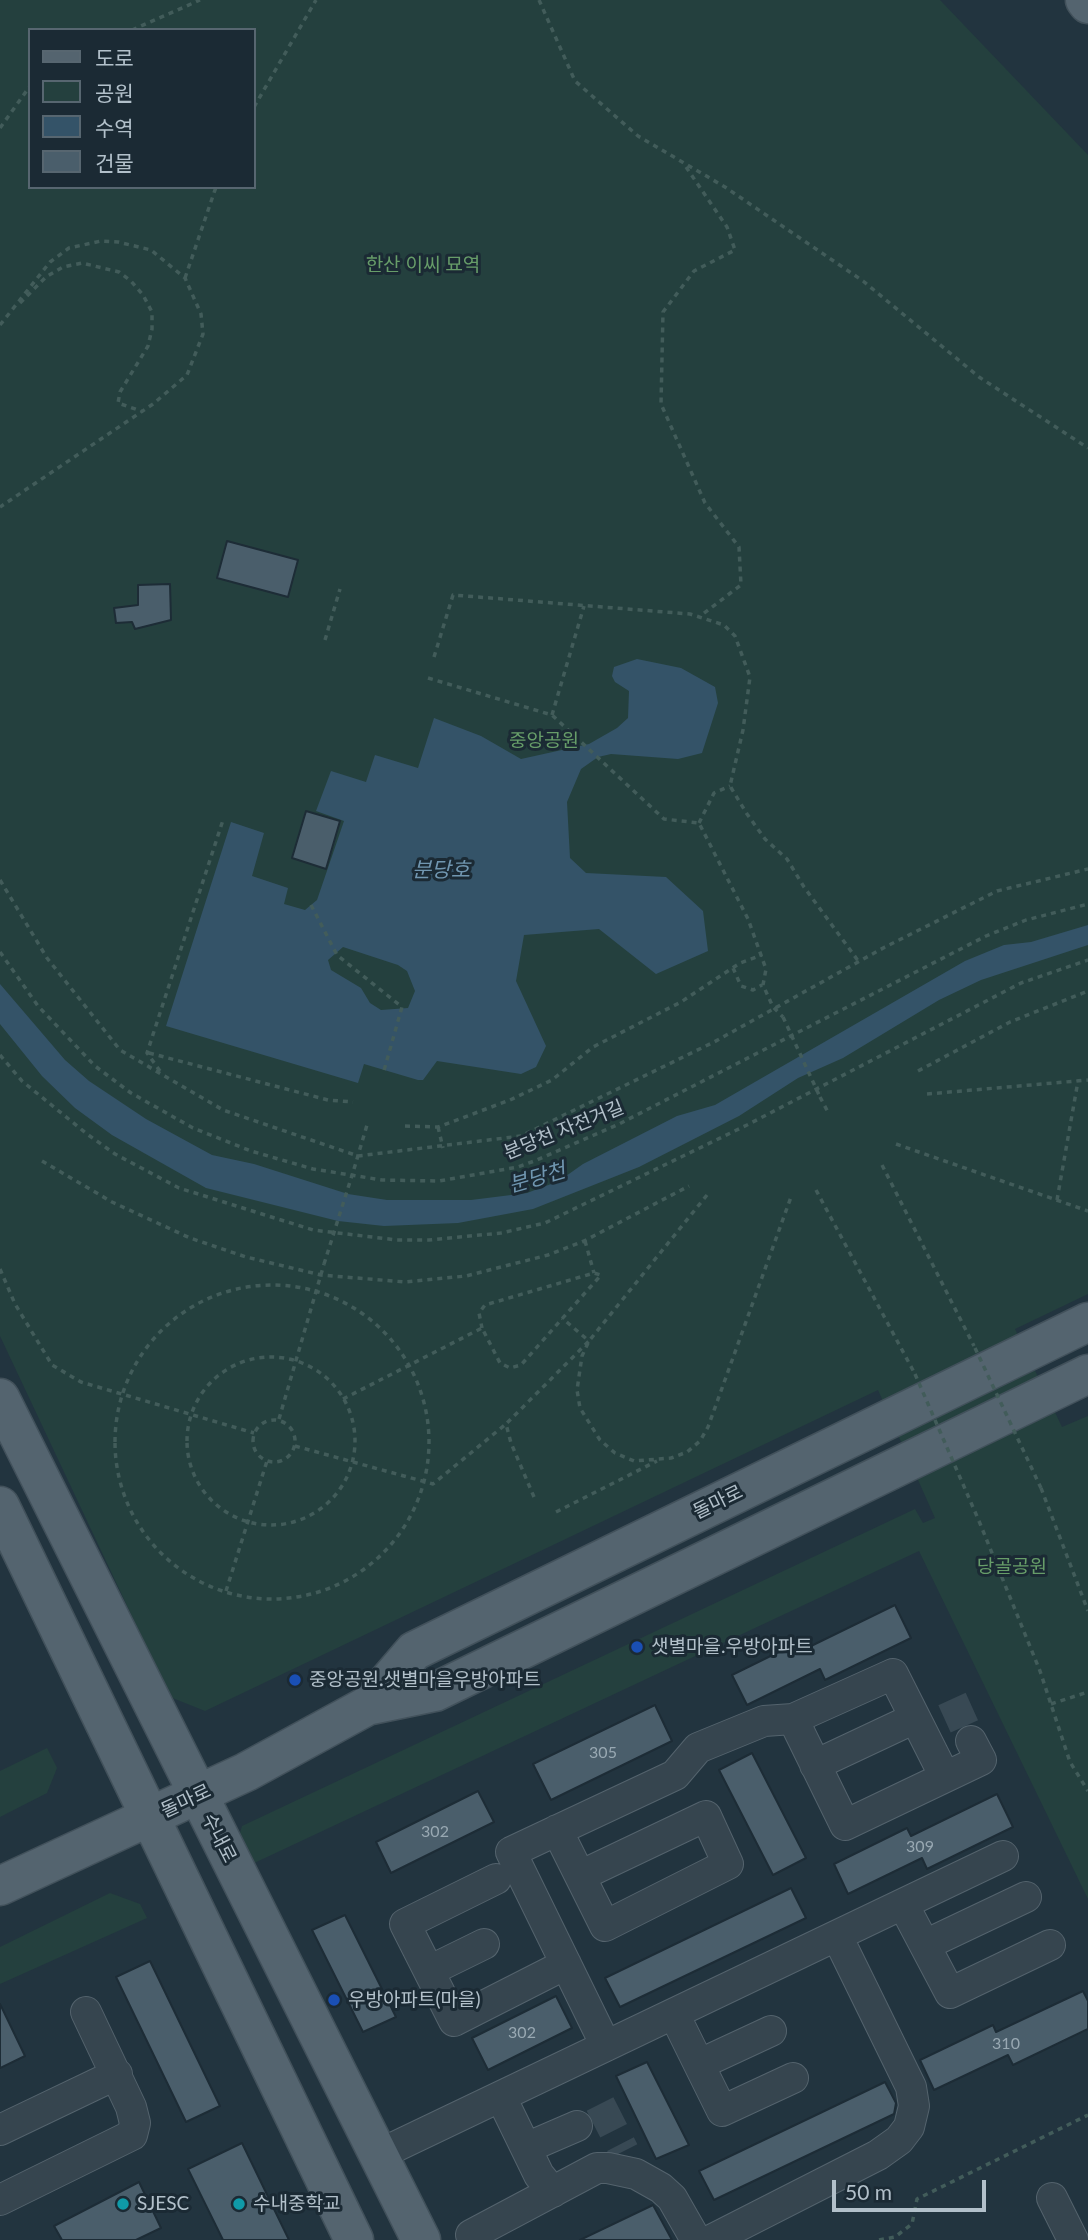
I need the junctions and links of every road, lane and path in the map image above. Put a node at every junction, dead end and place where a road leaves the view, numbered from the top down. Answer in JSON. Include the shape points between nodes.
{"nodes":[{"id":1,"x":200,"y":0,"type":"edge"},
{"id":2,"x":316,"y":0,"type":"edge"},
{"id":3,"x":539,"y":0,"type":"edge"},
{"id":4,"x":137,"y":28,"type":"edge"},
{"id":5,"x":28,"y":89,"type":"edge"},
{"id":6,"x":256,"y":104,"type":"edge"},
{"id":7,"x":0,"y":128,"type":"edge"},
{"id":8,"x":684,"y":163,"type":"junction"},
{"id":9,"x":215,"y":189,"type":"edge"},
{"id":10,"x":184,"y":278,"type":"junction"},
{"id":11,"x":24,"y":295,"type":"junction"},
{"id":12,"x":0,"y":325,"type":"edge"},
{"id":13,"x":141,"y":412,"type":"junction"},
{"id":14,"x":1088,"y":448,"type":"edge"},
{"id":15,"x":0,"y":507,"type":"edge"},
{"id":16,"x":340,"y":589,"type":"dead end"},
{"id":17,"x":584,"y":606,"type":"junction"},
{"id":18,"x":699,"y":617,"type":"junction"},
{"id":19,"x":325,"y":640,"type":"dead end"},
{"id":20,"x":434,"y":657,"type":"dead end"},
{"id":21,"x":428,"y":678,"type":"dead end"},
{"id":22,"x":552,"y":715,"type":"junction"},
{"id":23,"x":730,"y":786,"type":"junction"},
{"id":24,"x":223,"y":820,"type":"dead end"},
{"id":25,"x":699,"y":822,"type":"junction"},
{"id":26,"x":1088,"y":869,"type":"edge"},
{"id":27,"x":0,"y":880,"type":"edge"},
{"id":28,"x":1088,"y":904,"type":"edge"},
{"id":29,"x":311,"y":905,"type":"dead end"},
{"id":30,"x":0,"y":952,"type":"edge"},
{"id":31,"x":762,"y":955,"type":"junction"},
{"id":32,"x":1088,"y":960,"type":"edge"},
{"id":33,"x":859,"y":962,"type":"junction"},
{"id":34,"x":733,"y":968,"type":"junction"},
{"id":35,"x":763,"y":985,"type":"junction"},
{"id":36,"x":1088,"y":990,"type":"edge"},
{"id":37,"x":776,"y":1008,"type":"junction"},
{"id":38,"x":147,"y":1053,"type":"junction"},
{"id":39,"x":0,"y":1055,"type":"edge"},
{"id":40,"x":918,"y":1071,"type":"dead end"},
{"id":41,"x":162,"y":1074,"type":"junction"},
{"id":42,"x":383,"y":1074,"type":"dead end"},
{"id":43,"x":1088,"y":1080,"type":"edge"},
{"id":44,"x":1078,"y":1081,"type":"junction"},
{"id":45,"x":927,"y":1094,"type":"dead end"},
{"id":46,"x":353,"y":1102,"type":"dead end"},
{"id":47,"x":829,"y":1114,"type":"dead end"},
{"id":48,"x":367,"y":1125,"type":"dead end"},
{"id":49,"x":405,"y":1126,"type":"dead end"},
{"id":50,"x":438,"y":1127,"type":"junction"},
{"id":51,"x":896,"y":1144,"type":"dead end"},
{"id":52,"x":443,"y":1147,"type":"junction"},
{"id":53,"x":358,"y":1156,"type":"junction"},
{"id":54,"x":42,"y":1161,"type":"dead end"},
{"id":55,"x":882,"y":1166,"type":"dead end"},
{"id":56,"x":689,"y":1186,"type":"dead end"},
{"id":57,"x":816,"y":1190,"type":"dead end"},
{"id":58,"x":707,"y":1195,"type":"dead end"},
{"id":59,"x":791,"y":1197,"type":"dead end"},
{"id":60,"x":1057,"y":1200,"type":"junction"},
{"id":61,"x":1088,"y":1210,"type":"edge"},
{"id":62,"x":584,"y":1241,"type":"junction"},
{"id":63,"x":0,"y":1269,"type":"edge"},
{"id":64,"x":594,"y":1273,"type":"junction"},
{"id":65,"x":321,"y":1275,"type":"junction"},
{"id":66,"x":317,"y":1290,"type":"junction"},
{"id":67,"x":562,"y":1318,"type":"junction"},
{"id":68,"x":1088,"y":1322,"type":"edge"},
{"id":69,"x":482,"y":1328,"type":"junction"},
{"id":70,"x":589,"y":1341,"type":"junction"},
{"id":71,"x":297,"y":1361,"type":"junction"},
{"id":72,"x":408,"y":1364,"type":"junction"},
{"id":73,"x":1088,"y":1374,"type":"edge"},
{"id":74,"x":121,"y":1395,"type":"junction"},
{"id":75,"x":0,"y":1398,"type":"edge"},
{"id":76,"x":343,"y":1399,"type":"junction"},
{"id":77,"x":191,"y":1415,"type":"junction"},
{"id":78,"x":279,"y":1419,"type":"junction"},
{"id":79,"x":506,"y":1424,"type":"junction"},
{"id":80,"x":254,"y":1433,"type":"junction"},
{"id":81,"x":295,"y":1446,"type":"junction"},
{"id":82,"x":660,"y":1460,"type":"junction"},
{"id":83,"x":267,"y":1461,"type":"junction"},
{"id":84,"x":353,"y":1461,"type":"junction"},
{"id":85,"x":423,"y":1482,"type":"junction"},
{"id":86,"x":534,"y":1497,"type":"dead end"},
{"id":87,"x":0,"y":1506,"type":"edge"},
{"id":88,"x":556,"y":1512,"type":"dead end"},
{"id":89,"x":248,"y":1522,"type":"junction"},
{"id":90,"x":226,"y":1591,"type":"junction"},
{"id":91,"x":1088,"y":1611,"type":"edge"},
{"id":92,"x":1088,"y":1692,"type":"edge"},
{"id":93,"x":1051,"y":1704,"type":"junction"},
{"id":94,"x":366,"y":1706,"type":"junction"},
{"id":95,"x":915,"y":1718,"type":"junction"},
{"id":96,"x":793,"y":1719,"type":"junction"},
{"id":97,"x":971,"y":1741,"type":"tunnel mouth"},
{"id":98,"x":815,"y":1765,"type":"junction"},
{"id":99,"x":945,"y":1777,"type":"junction"},
{"id":100,"x":1088,"y":1791,"type":"edge"},
{"id":101,"x":197,"y":1796,"type":"junction"},
{"id":102,"x":149,"y":1818,"type":"junction"},
{"id":103,"x":557,"y":1830,"type":"junction"},
{"id":104,"x":1003,"y":1856,"type":"dead end"},
{"id":105,"x":580,"y":1876,"type":"junction"},
{"id":106,"x":496,"y":1879,"type":"dead end"},
{"id":107,"x":0,"y":1886,"type":"edge"},
{"id":108,"x":1026,"y":1897,"type":"dead end"},
{"id":109,"x":903,"y":1903,"type":"junction"},
{"id":110,"x":836,"y":1936,"type":"junction"},
{"id":111,"x":484,"y":1944,"type":"dead end"},
{"id":112,"x":925,"y":1945,"type":"junction"},
{"id":113,"x":1050,"y":1945,"type":"dead end"},
{"id":114,"x":566,"y":1964,"type":"junction"},
{"id":115,"x":429,"y":1971,"type":"junction"},
{"id":116,"x":86,"y":2012,"type":"dead end"},
{"id":117,"x":674,"y":2014,"type":"junction"},
{"id":118,"x":771,"y":2031,"type":"dead end"},
{"id":119,"x":606,"y":2046,"type":"junction"},
{"id":120,"x":700,"y":2064,"type":"junction"},
{"id":121,"x":117,"y":2074,"type":"junction"},
{"id":122,"x":793,"y":2078,"type":"dead end"},
{"id":123,"x":501,"y":2097,"type":"junction"},
{"id":124,"x":1088,"y":2115,"type":"edge"},
{"id":125,"x":577,"y":2126,"type":"dead end"},
{"id":126,"x":0,"y":2130,"type":"edge"},
{"id":127,"x":526,"y":2148,"type":"junction"},
{"id":128,"x":378,"y":2155,"type":"junction"},
{"id":129,"x":553,"y":2192,"type":"junction"},
{"id":130,"x":1052,"y":2198,"type":"dead end"},
{"id":131,"x":0,"y":2200,"type":"edge"},
{"id":132,"x":471,"y":2235,"type":"dead end"},
{"id":133,"x":354,"y":2240,"type":"edge"},
{"id":134,"x":421,"y":2240,"type":"edge"},
{"id":135,"x":696,"y":2240,"type":"edge"},
{"id":136,"x":711,"y":2240,"type":"edge"},
{"id":137,"x":879,"y":2240,"type":"edge"},
{"id":138,"x":1073,"y":2240,"type":"edge"}],
"edges":[{"from":1,"to":4,"type":"path"},
{"from":2,"to":6,"type":"path"},
{"from":3,"to":8,"type":"path","via":[[575,81],[638,136]]},
{"from":5,"to":7,"type":"path"},
{"from":8,"to":14,"type":"path","via":[[863,281],[979,377]]},
{"from":8,"to":18,"type":"path","via":[[727,227],[734,250],[694,271],[663,312],[662,404],[705,502],[739,547],[741,585]]},
{"from":9,"to":10,"type":"path"},
{"from":10,"to":11,"type":"path","via":[[151,250],[101,241],[69,248],[50,262]]},
{"from":10,"to":13,"type":"path","via":[[201,314],[203,334],[196,357],[187,375]]},
{"from":11,"to":12,"type":"path"},
{"from":11,"to":13,"type":"path","via":[[19,304],[46,277],[82,263],[119,272],[131,281],[152,312],[152,329],[118,403]]},
{"from":13,"to":15,"type":"path"},
{"from":16,"to":19,"type":"path"},
{"from":17,"to":18,"type":"path"},
{"from":17,"to":20,"type":"path","via":[[453,595]]},
{"from":17,"to":22,"type":"path"},
{"from":18,"to":23,"type":"path","via":[[724,625],[735,636],[750,677]]},
{"from":21,"to":22,"type":"path"},
{"from":22,"to":25,"type":"path","via":[[664,819]]},
{"from":23,"to":25,"type":"path","via":[[714,793]]},
{"from":23,"to":33,"type":"path"},
{"from":24,"to":38,"type":"path"},
{"from":25,"to":31,"type":"path"},
{"from":26,"to":33,"type":"path","via":[[997,891]]},
{"from":27,"to":41,"type":"path","via":[[47,958],[120,1050]]},
{"from":28,"to":30,"type":"path","name":"분당천 자전거길","via":[[986,936],[619,1124],[537,1160],[439,1181],[382,1180],[313,1169],[193,1128],[131,1093],[87,1059],[38,1006]]},
{"from":29,"to":42,"type":"path","via":[[337,955],[402,1007]]},
{"from":31,"to":34,"type":"path"},
{"from":31,"to":35,"type":"path","via":[[766,969]]},
{"from":32,"to":39,"type":"path","via":[[1021,983],[747,1125],[544,1223],[501,1233],[429,1240],[313,1230],[179,1188],[87,1135],[22,1081]]},
{"from":33,"to":37,"type":"path"},
{"from":34,"to":35,"type":"path","via":[[741,986],[753,990]]},
{"from":34,"to":50,"type":"path","via":[[681,1002],[593,1047],[552,1080]]},
{"from":35,"to":37,"type":"path"},
{"from":36,"to":40,"type":"path","via":[[1010,1023]]},
{"from":37,"to":47,"type":"path","bridge":true},
{"from":37,"to":52,"type":"path","via":[[521,1136]]},
{"from":38,"to":41,"type":"path"},
{"from":38,"to":46,"type":"path","via":[[328,1100]]},
{"from":41,"to":53,"type":"path","via":[[223,1110]]},
{"from":43,"to":44,"type":"path"},
{"from":44,"to":45,"type":"path"},
{"from":44,"to":60,"type":"path"},
{"from":48,"to":53,"type":"path"},
{"from":49,"to":50,"type":"path"},
{"from":50,"to":52,"type":"path"},
{"from":51,"to":60,"type":"path"},
{"from":52,"to":53,"type":"path"},
{"from":53,"to":65,"type":"path","bridge":true},
{"from":54,"to":65,"type":"path","via":[[154,1224],[246,1257]]},
{"from":55,"to":91,"type":"path","bridge":true,"via":[[1041,1488]]},
{"from":56,"to":62,"type":"path"},
{"from":57,"to":93,"type":"path","bridge":true,"via":[[915,1374]]},
{"from":58,"to":70,"type":"path"},
{"from":59,"to":82,"type":"path","via":[[708,1427],[687,1452]]},
{"from":60,"to":61,"type":"path"},
{"from":62,"to":64,"type":"path"},
{"from":62,"to":65,"type":"path","via":[[536,1258],[439,1280],[391,1282]]},
{"from":63,"to":74,"type":"path","via":[[52,1365],[81,1382]]},
{"from":64,"to":67,"type":"path","via":[[601,1275]]},
{"from":64,"to":69,"type":"path","via":[[485,1305],[479,1313]]},
{"from":65,"to":66,"type":"path"},
{"from":66,"to":71,"type":"path"},
{"from":66,"to":72,"type":"path","via":[[365,1314]]},
{"from":66,"to":74,"type":"path","via":[[268,1284],[220,1293],[177,1315],[142,1350]]},
{"from":67,"to":69,"type":"path","via":[[521,1365],[510,1368],[499,1363]]},
{"from":67,"to":70,"type":"path"},
{"from":68,"to":94,"type":"main road","name":"돌마로","via":[[414,1650]]},
{"from":69,"to":72,"type":"path"},
{"from":70,"to":79,"type":"path"},
{"from":70,"to":82,"type":"path","via":[[582,1356],[578,1390],[588,1423],[615,1453],[634,1461]]},
{"from":71,"to":76,"type":"path","via":[[320,1372]]},
{"from":71,"to":77,"type":"path","via":[[271,1357],[245,1361],[221,1373],[203,1391]]},
{"from":71,"to":78,"type":"path"},
{"from":72,"to":76,"type":"path"},
{"from":72,"to":85,"type":"path","via":[[425,1400],[430,1452]]},
{"from":73,"to":94,"type":"main road","name":"돌마로","via":[[435,1692]]},
{"from":74,"to":77,"type":"path"},
{"from":74,"to":90,"type":"path","via":[[114,1447],[125,1499],[152,1545],[193,1578]]},
{"from":75,"to":101,"type":"main road","name":"수내로"},
{"from":76,"to":84,"type":"path","via":[[355,1436]]},
{"from":77,"to":80,"type":"path"},
{"from":77,"to":89,"type":"path","via":[[187,1441],[197,1480],[223,1511]]},
{"from":78,"to":80,"type":"path","via":[[263,1422]]},
{"from":78,"to":81,"type":"path","via":[[294,1432]]},
{"from":79,"to":85,"type":"path","via":[[433,1485]]},
{"from":79,"to":86,"type":"path"},
{"from":80,"to":83,"type":"path","via":[[254,1447]]},
{"from":81,"to":83,"type":"path","via":[[288,1458]]},
{"from":81,"to":84,"type":"path"},
{"from":82,"to":88,"type":"path"},
{"from":83,"to":89,"type":"path"},
{"from":84,"to":85,"type":"path"},
{"from":84,"to":89,"type":"path","via":[[342,1486],[325,1506],[301,1520],[275,1525]]},
{"from":85,"to":90,"type":"path","via":[[418,1504],[389,1549],[347,1581],[296,1598],[243,1597]]},
{"from":87,"to":102,"type":"main road"},
{"from":89,"to":90,"type":"path"},
{"from":92,"to":93,"type":"path"},
{"from":93,"to":100,"type":"path","via":[[1070,1762]]},
{"from":94,"to":101,"type":"main road","name":"돌마로"},
{"from":95,"to":96,"type":"lane","via":[[893,1674]]},
{"from":95,"to":98,"type":"lane"},
{"from":95,"to":99,"type":"lane"},
{"from":96,"to":98,"type":"lane"},
{"from":96,"to":103,"type":"lane","via":[[764,1721],[698,1748],[675,1775]]},
{"from":97,"to":99,"type":"lane","via":[[981,1760]]},
{"from":98,"to":99,"type":"lane","via":[[845,1825]]},
{"from":101,"to":102,"type":"main road","name":"돌마로"},
{"from":101,"to":128,"type":"main road","name":"수내로"},
{"from":102,"to":107,"type":"main road","name":"돌마로"},
{"from":102,"to":133,"type":"main road"},
{"from":103,"to":105,"type":"lane"},
{"from":103,"to":114,"type":"lane","via":[[511,1852]]},
{"from":104,"to":109,"type":"lane"},
{"from":105,"to":105,"type":"lane","via":[[605,1926],[729,1864],[706,1815]]},
{"from":106,"to":115,"type":"lane","via":[[405,1924]]},
{"from":108,"to":112,"type":"lane"},
{"from":109,"to":110,"type":"lane"},
{"from":109,"to":112,"type":"lane"},
{"from":110,"to":117,"type":"lane"},
{"from":110,"to":136,"type":"lane","via":[[911,2087],[914,2106],[909,2127],[878,2155]]},
{"from":111,"to":115,"type":"lane"},
{"from":112,"to":113,"type":"lane","via":[[950,1993]]},
{"from":114,"to":115,"type":"lane","via":[[454,2021]]},
{"from":114,"to":119,"type":"lane"},
{"from":116,"to":121,"type":"lane"},
{"from":117,"to":119,"type":"lane"},
{"from":117,"to":120,"type":"lane"},
{"from":118,"to":120,"type":"lane"},
{"from":119,"to":123,"type":"lane"},
{"from":120,"to":122,"type":"lane","via":[[722,2111]]},
{"from":121,"to":126,"type":"lane"},
{"from":121,"to":131,"type":"lane","via":[[135,2123],[132,2135]]},
{"from":123,"to":127,"type":"lane"},
{"from":123,"to":128,"type":"lane"},
{"from":124,"to":137,"type":"path","via":[[918,2199],[912,2224],[895,2237]]},
{"from":125,"to":127,"type":"lane"},
{"from":127,"to":129,"type":"lane"},
{"from":128,"to":134,"type":"main road","name":"수내로"},
{"from":129,"to":132,"type":"lane"},
{"from":129,"to":135,"type":"lane","via":[[597,2168],[630,2163],[672,2198]]},
{"from":130,"to":138,"type":"lane"}]}
